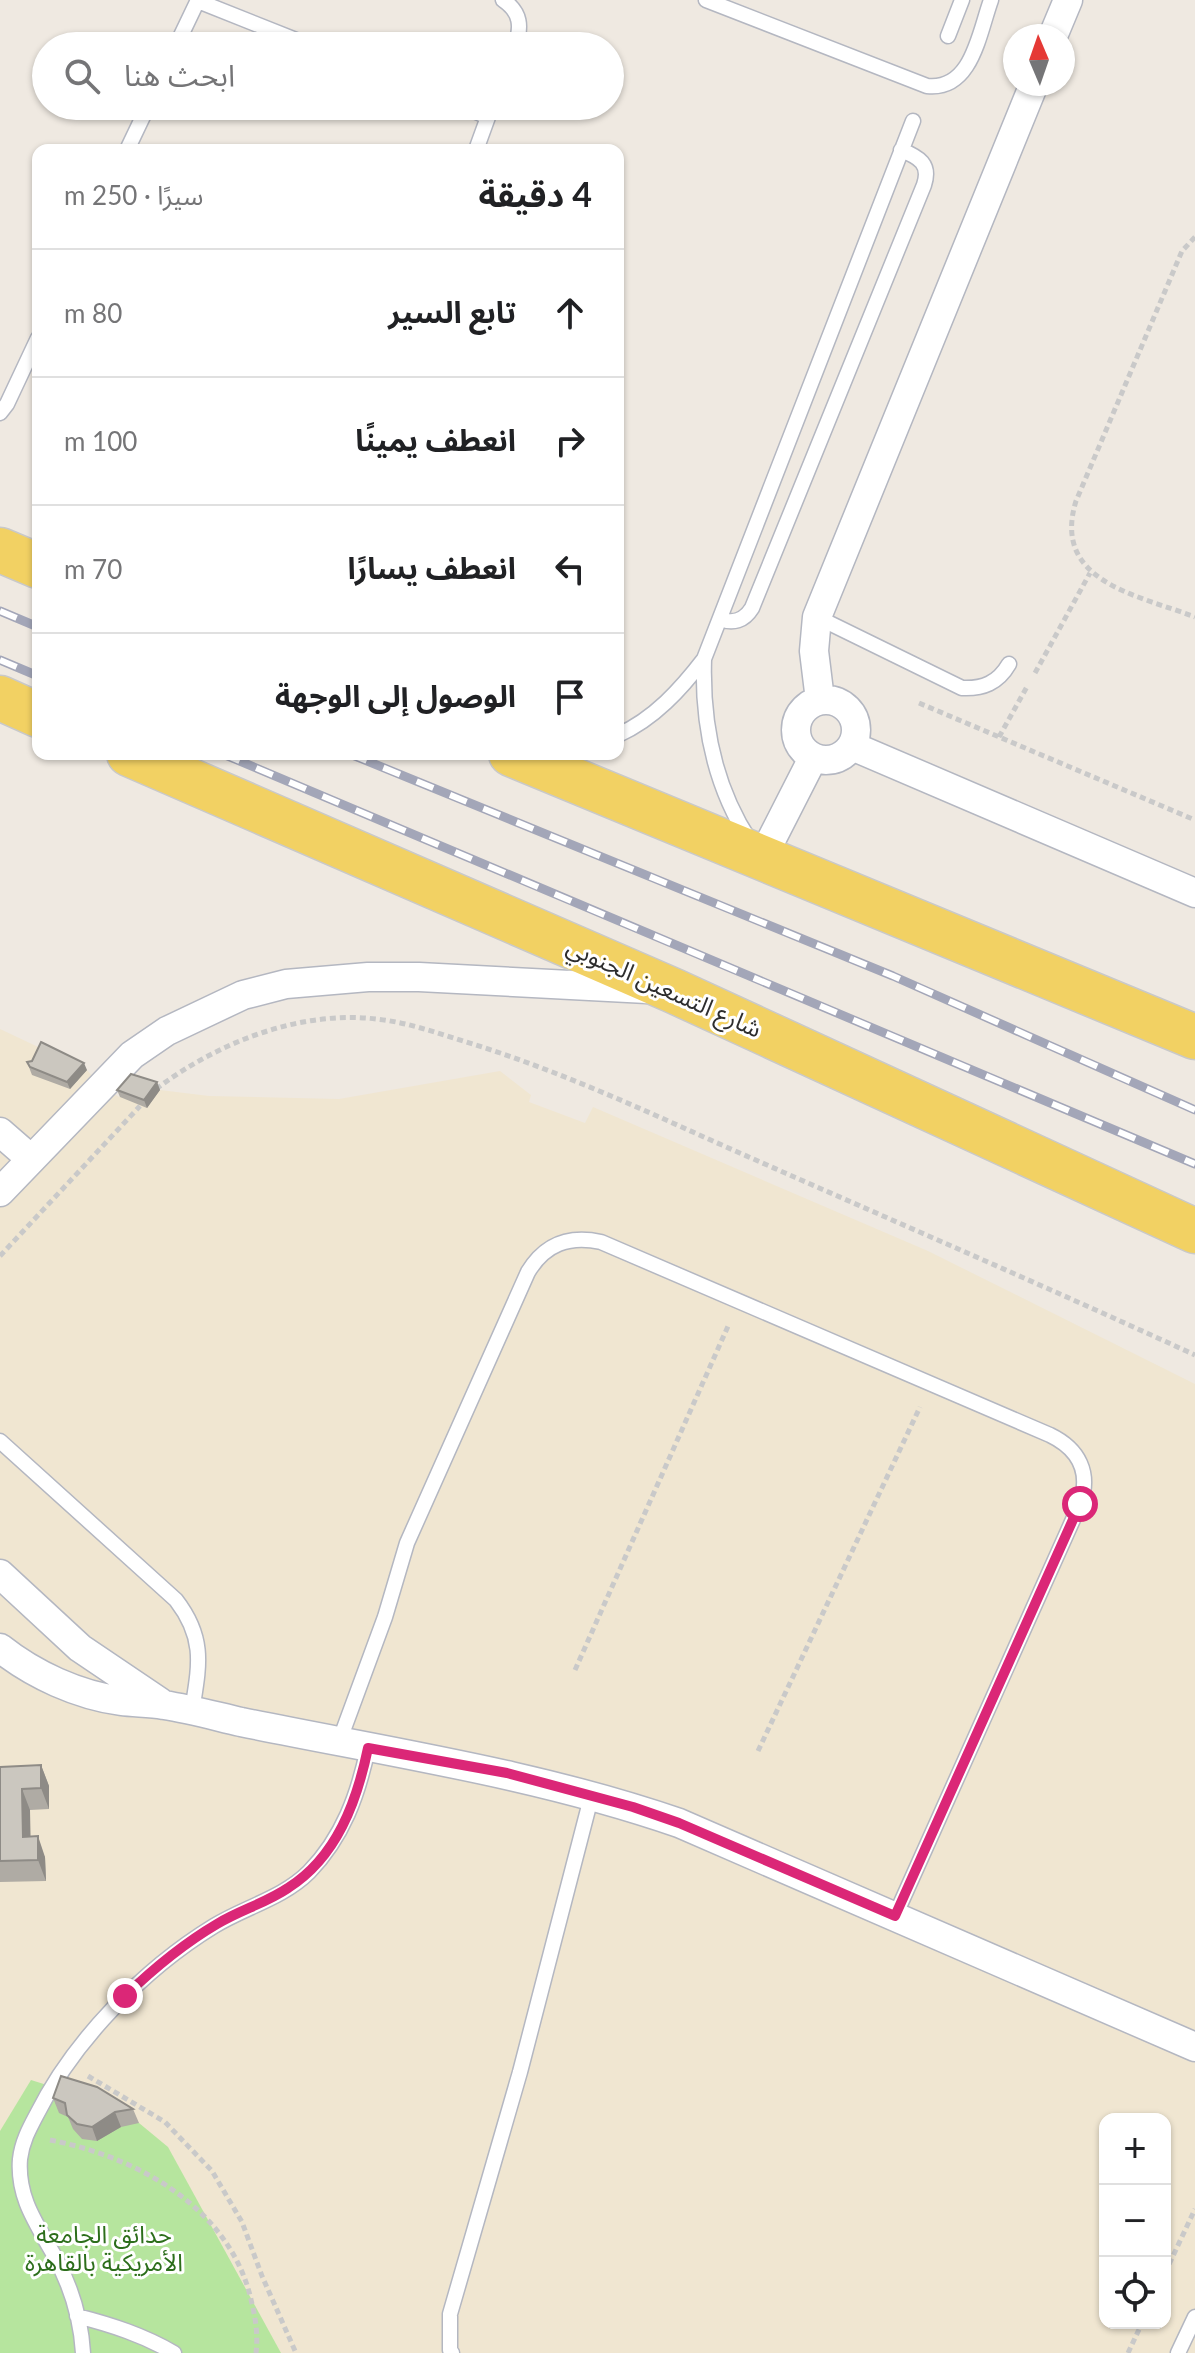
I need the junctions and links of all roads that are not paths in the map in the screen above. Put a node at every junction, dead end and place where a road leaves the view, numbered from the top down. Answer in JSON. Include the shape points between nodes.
{"nodes":[{"id":1,"x":198,"y":0,"type":"edge"},
{"id":2,"x":503,"y":0,"type":"edge"},
{"id":3,"x":706,"y":0,"type":"edge"},
{"id":4,"x":962,"y":0,"type":"edge"},
{"id":5,"x":991,"y":0,"type":"edge"},
{"id":6,"x":1068,"y":0,"type":"edge"},
{"id":7,"x":1058,"y":24,"type":"edge"},
{"id":8,"x":183,"y":32,"type":"edge"},
{"id":9,"x":277,"y":32,"type":"edge"},
{"id":10,"x":519,"y":32,"type":"edge"},
{"id":11,"x":948,"y":36,"type":"dead end"},
{"id":12,"x":1029,"y":96,"type":"edge"},
{"id":13,"x":141,"y":120,"type":"edge"},
{"id":14,"x":487,"y":120,"type":"edge"},
{"id":15,"x":913,"y":121,"type":"dead end"},
{"id":16,"x":130,"y":144,"type":"edge"},
{"id":17,"x":478,"y":144,"type":"edge"},
{"id":18,"x":901,"y":150,"type":"junction"},
{"id":19,"x":32,"y":350,"type":"edge"},
{"id":20,"x":0,"y":413,"type":"edge"},
{"id":21,"x":0,"y":550,"type":"edge"},
{"id":22,"x":32,"y":563,"type":"edge"},
{"id":23,"x":817,"y":617,"type":"junction"},
{"id":24,"x":720,"y":619,"type":"junction"},
{"id":25,"x":704,"y":659,"type":"junction"},
{"id":26,"x":1009,"y":664,"type":"dead end"},
{"id":27,"x":0,"y":698,"type":"edge"},
{"id":28,"x":820,"y":700,"type":"junction"},
{"id":29,"x":32,"y":712,"type":"edge"},
{"id":30,"x":624,"y":731,"type":"edge"},
{"id":31,"x":852,"y":746,"type":"junction"},
{"id":32,"x":813,"y":758,"type":"junction"},
{"id":33,"x":143,"y":760,"type":"edge"},
{"id":34,"x":540,"y":760,"type":"edge"},
{"id":35,"x":762,"y":858,"type":"junction"},
{"id":36,"x":1195,"y":893,"type":"edge"},
{"id":37,"x":674,"y":991,"type":"junction"},
{"id":38,"x":1195,"y":1037,"type":"edge"},
{"id":39,"x":0,"y":1132,"type":"edge"},
{"id":40,"x":31,"y":1159,"type":"junction"},
{"id":41,"x":0,"y":1192,"type":"edge"},
{"id":42,"x":1195,"y":1231,"type":"edge"},
{"id":43,"x":0,"y":1441,"type":"edge"},
{"id":44,"x":0,"y":1574,"type":"edge"},
{"id":45,"x":0,"y":1648,"type":"edge"},
{"id":46,"x":164,"y":1705,"type":"junction"},
{"id":47,"x":192,"y":1711,"type":"junction"},
{"id":48,"x":339,"y":1742,"type":"junction"},
{"id":49,"x":368,"y":1748,"type":"junction"},
{"id":50,"x":592,"y":1794,"type":"junction"},
{"id":51,"x":895,"y":1916,"type":"junction"},
{"id":52,"x":1195,"y":2047,"type":"edge"},
{"id":53,"x":77,"y":2316,"type":"junction"},
{"id":54,"x":1195,"y":2317,"type":"edge"},
{"id":55,"x":83,"y":2353,"type":"edge"},
{"id":56,"x":174,"y":2353,"type":"edge"},
{"id":57,"x":452,"y":2353,"type":"edge"},
{"id":58,"x":1178,"y":2353,"type":"edge"}],
"edges":[{"from":1,"to":8,"type":"lane"},
{"from":1,"to":9,"type":"lane"},
{"from":2,"to":10,"type":"lane","via":[[515,10]]},
{"from":3,"to":5,"type":"lane","via":[[936,87],[962,76]]},
{"from":4,"to":11,"type":"lane"},
{"from":6,"to":7,"type":"street"},
{"from":12,"to":23,"type":"street"},
{"from":13,"to":16,"type":"lane"},
{"from":14,"to":17,"type":"lane"},
{"from":15,"to":18,"type":"lane"},
{"from":18,"to":24,"type":"lane"},
{"from":18,"to":24,"type":"lane","via":[[923,162],[924,185],[752,608],[736,622]]},
{"from":19,"to":20,"type":"lane"},
{"from":21,"to":22,"type":"main road"},
{"from":23,"to":26,"type":"lane","via":[[962,688],[995,681]]},
{"from":23,"to":28,"type":"street","via":[[814,651]]},
{"from":24,"to":25,"type":"lane"},
{"from":25,"to":30,"type":"lane","via":[[657,711]]},
{"from":25,"to":35,"type":"lane","via":[[706,719],[719,778]]},
{"from":27,"to":29,"type":"main road"},
{"from":28,"to":31,"type":"street","via":[[843,704],[851,712],[857,735]]},
{"from":28,"to":32,"type":"street","via":[[809,704],[796,721],[798,743]]},
{"from":31,"to":32,"type":"street","via":[[835,759]]},
{"from":31,"to":36,"type":"street"},
{"from":32,"to":35,"type":"street"},
{"from":33,"to":37,"type":"main road","name":"شارع التسعين الجنوبي"},
{"from":34,"to":35,"type":"main road"},
{"from":35,"to":38,"type":"main road"},
{"from":37,"to":40,"type":"street","via":[[368,977],[286,984],[243,995],[167,1031],[132,1055]]},
{"from":37,"to":42,"type":"main road","name":"شارع التسعين الجنوبي"},
{"from":39,"to":40,"type":"street"},
{"from":40,"to":41,"type":"street"},
{"from":43,"to":47,"type":"lane","via":[[187,1614],[199,1649]]},
{"from":44,"to":46,"type":"street","via":[[80,1648]]},
{"from":45,"to":46,"type":"street","via":[[89,1694]]},
{"from":46,"to":47,"type":"street"},
{"from":47,"to":48,"type":"street"},
{"from":48,"to":49,"type":"street"},
{"from":48,"to":51,"type":"lane","via":[[407,1543],[535,1260],[572,1239],[601,1242],[1063,1441],[1081,1462],[1084,1490]]},
{"from":49,"to":50,"type":"street"},
{"from":49,"to":53,"type":"lane","via":[[353,1805],[308,1873],[176,1950],[125,1996],[50,2087],[26,2135],[20,2181],[25,2205],[68,2284]]},
{"from":50,"to":51,"type":"street","via":[[679,1823]]},
{"from":50,"to":57,"type":"lane","via":[[450,2314]]},
{"from":51,"to":52,"type":"street"},
{"from":53,"to":55,"type":"lane"},
{"from":53,"to":56,"type":"lane","via":[[116,2326]]},
{"from":54,"to":58,"type":"lane"}]}
